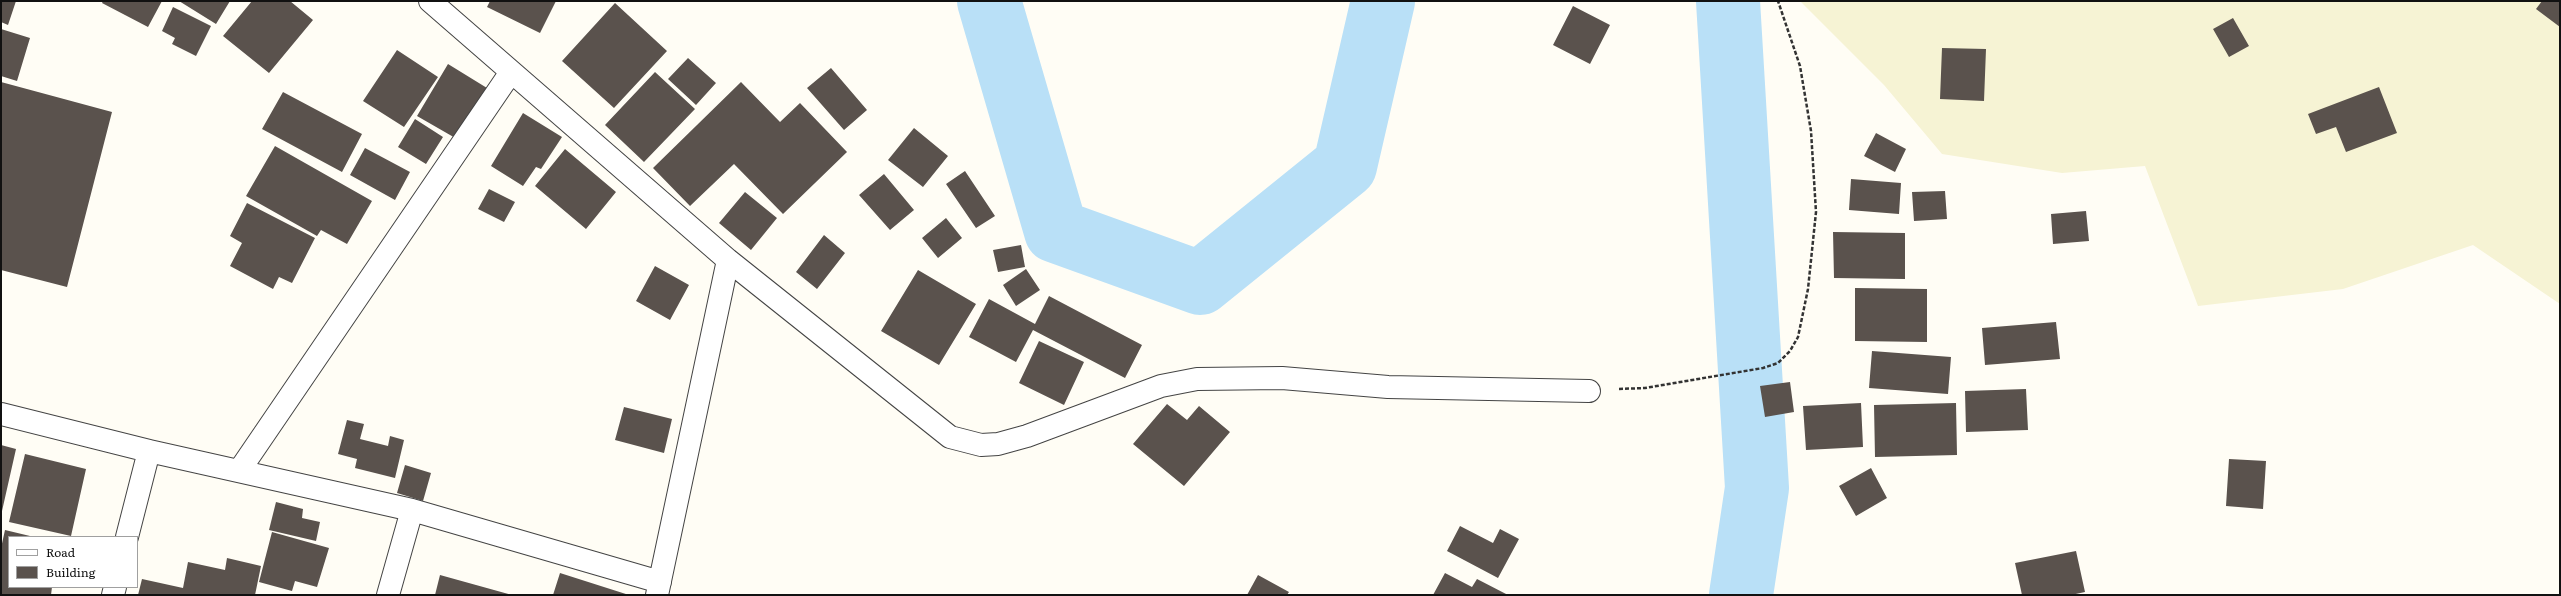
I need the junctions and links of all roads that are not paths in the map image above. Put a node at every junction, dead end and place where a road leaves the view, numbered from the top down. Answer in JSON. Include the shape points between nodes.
{"nodes":[{"id":1,"x":430,"y":1,"type":"edge"},
{"id":2,"x":511,"y":72,"type":"junction"},
{"id":3,"x":728,"y":260,"type":"junction"},
{"id":4,"x":1588,"y":391,"type":"dead end"},
{"id":5,"x":1,"y":414,"type":"edge"},
{"id":6,"x":149,"y":451,"type":"junction"},
{"id":7,"x":239,"y":471,"type":"junction"},
{"id":8,"x":412,"y":510,"type":"junction"},
{"id":9,"x":127,"y":536,"type":"edge"},
{"id":10,"x":659,"y":588,"type":"edge"},
{"id":11,"x":388,"y":595,"type":"edge"}],
"edges":[{"from":1,"to":2,"type":"street"},
{"from":2,"to":3,"type":"street"},
{"from":2,"to":7,"type":"street"},
{"from":3,"to":4,"type":"street","via":[[950,436],[981,445],[998,444],[1027,436],[1161,386],[1197,379],[1282,378],[1388,387]]},
{"from":3,"to":10,"type":"street"},
{"from":5,"to":6,"type":"street"},
{"from":6,"to":7,"type":"street"},
{"from":6,"to":9,"type":"street"},
{"from":7,"to":8,"type":"street"},
{"from":8,"to":10,"type":"street"},
{"from":8,"to":11,"type":"street"}]}
